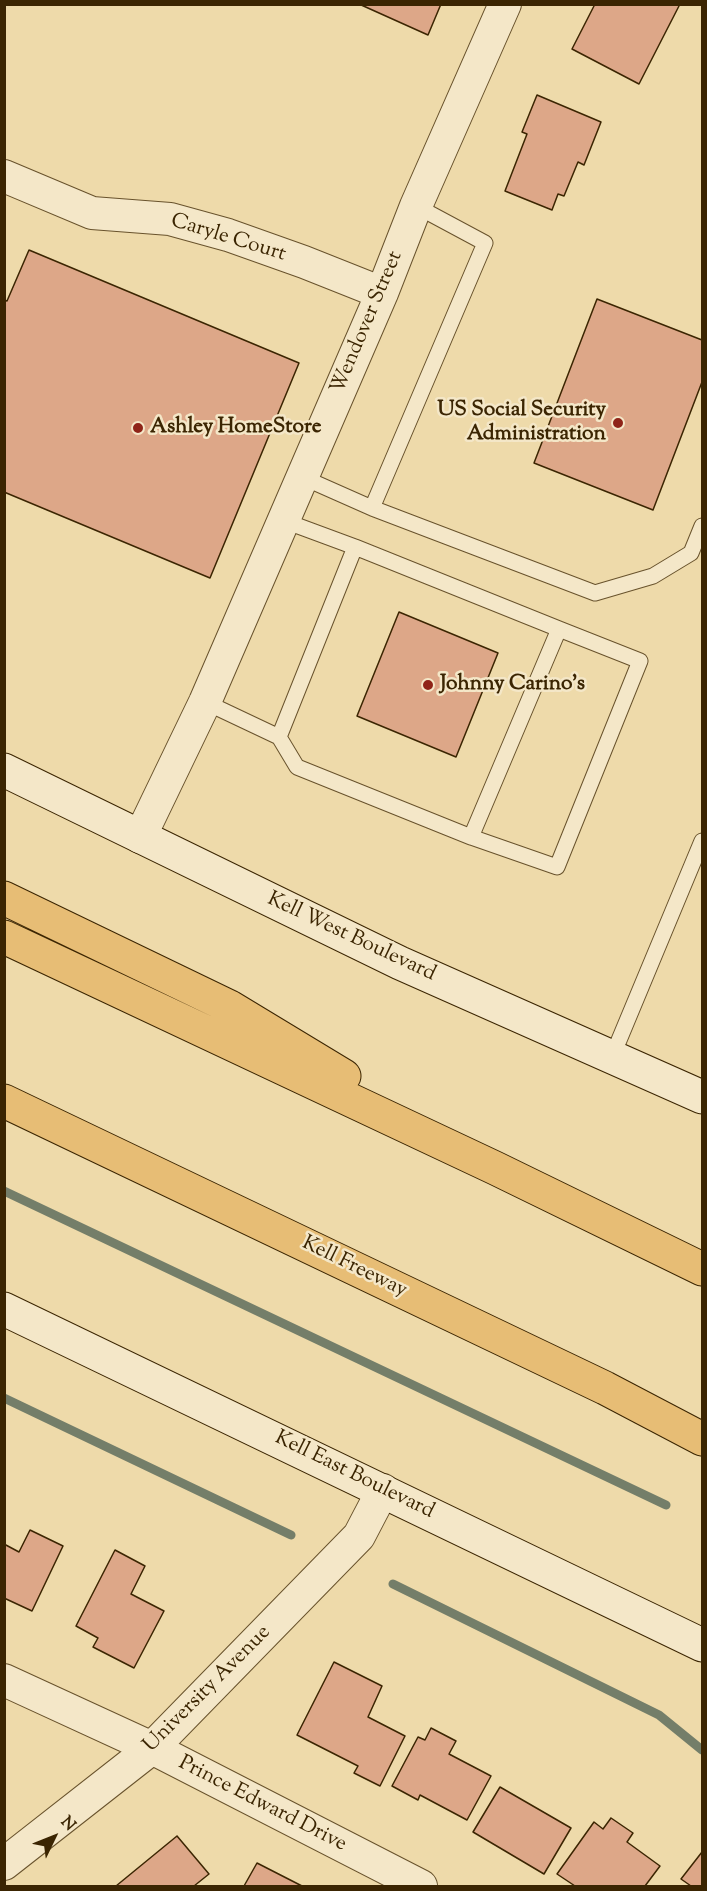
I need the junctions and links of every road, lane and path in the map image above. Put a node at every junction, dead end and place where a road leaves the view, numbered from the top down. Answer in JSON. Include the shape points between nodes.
{"nodes":[{"id":1,"x":505,"y":4,"type":"edge"},
{"id":2,"x":4,"y":176,"type":"edge"},
{"id":3,"x":416,"y":206,"type":"junction"},
{"id":4,"x":382,"y":293,"type":"junction"},
{"id":5,"x":302,"y":477,"type":"junction"},
{"id":6,"x":372,"y":508,"type":"junction"},
{"id":7,"x":282,"y":520,"type":"junction"},
{"id":8,"x":702,"y":526,"type":"edge"},
{"id":9,"x":355,"y":547,"type":"junction"},
{"id":10,"x":559,"y":629,"type":"junction"},
{"id":11,"x":205,"y":702,"type":"junction"},
{"id":12,"x":279,"y":737,"type":"junction"},
{"id":13,"x":4,"y":770,"type":"edge"},
{"id":14,"x":140,"y":837,"type":"junction"},
{"id":15,"x":471,"y":837,"type":"junction"},
{"id":16,"x":702,"y":841,"type":"edge"},
{"id":17,"x":4,"y":898,"type":"edge"},
{"id":18,"x":4,"y":937,"type":"edge"},
{"id":19,"x":612,"y":1057,"type":"junction"},
{"id":20,"x":702,"y":1097,"type":"edge"},
{"id":21,"x":4,"y":1101,"type":"edge"},
{"id":22,"x":495,"y":1168,"type":"junction"},
{"id":23,"x":583,"y":1210,"type":"junction"},
{"id":24,"x":702,"y":1249,"type":"edge"},
{"id":25,"x":702,"y":1269,"type":"edge"},
{"id":26,"x":4,"y":1309,"type":"edge"},
{"id":27,"x":605,"y":1388,"type":"junction"},
{"id":28,"x":702,"y":1439,"type":"edge"},
{"id":29,"x":702,"y":1449,"type":"edge"},
{"id":30,"x":383,"y":1490,"type":"junction"},
{"id":31,"x":702,"y":1645,"type":"edge"},
{"id":32,"x":4,"y":1680,"type":"edge"},
{"id":33,"x":152,"y":1748,"type":"junction"},
{"id":34,"x":4,"y":1863,"type":"edge"},
{"id":35,"x":421,"y":1887,"type":"edge"}],
"edges":[{"from":1,"to":3,"type":"street","name":"Wendover Street"},
{"from":2,"to":4,"type":"street","name":"Caryle Court","via":[[92,213],[170,219],[228,235]]},
{"from":3,"to":4,"type":"street","name":"Wendover Street"},
{"from":3,"to":6,"type":"lane","via":[[485,243]]},
{"from":4,"to":5,"type":"street","name":"Wendover Street"},
{"from":5,"to":6,"type":"lane"},
{"from":5,"to":7,"type":"street","name":"Wendover Street"},
{"from":6,"to":8,"type":"lane","via":[[594,593],[653,576],[692,553]]},
{"from":7,"to":9,"type":"lane"},
{"from":7,"to":11,"type":"street","name":"Wendover Street"},
{"from":9,"to":10,"type":"lane"},
{"from":9,"to":12,"type":"lane"},
{"from":10,"to":15,"type":"lane"},
{"from":10,"to":15,"type":"lane","via":[[640,661],[558,867]]},
{"from":11,"to":12,"type":"lane"},
{"from":11,"to":14,"type":"street","name":"Wendover Street"},
{"from":12,"to":15,"type":"lane","via":[[297,767]]},
{"from":13,"to":14,"type":"main road","name":"Kell West Boulevard"},
{"from":14,"to":19,"type":"main road","name":"Kell West Boulevard","via":[[400,963]]},
{"from":16,"to":19,"type":"lane"},
{"from":17,"to":22,"type":"highway","via":[[230,1007]]},
{"from":18,"to":22,"type":"highway"},
{"from":19,"to":20,"type":"main road","name":"Kell West Boulevard"},
{"from":21,"to":27,"type":"highway","name":"Kell Freeway"},
{"from":22,"to":23,"type":"highway"},
{"from":23,"to":24,"type":"highway"},
{"from":23,"to":25,"type":"highway"},
{"from":26,"to":30,"type":"main road","name":"Kell East Boulevard"},
{"from":27,"to":28,"type":"highway","name":"Kell Freeway"},
{"from":27,"to":29,"type":"highway"},
{"from":30,"to":31,"type":"main road","name":"Kell East Boulevard"},
{"from":30,"to":33,"type":"street","name":"University Avenue","via":[[359,1536]]},
{"from":32,"to":33,"type":"street","name":"Prince Edward Drive"},
{"from":33,"to":34,"type":"street","name":"University Avenue"},
{"from":33,"to":35,"type":"street","name":"Prince Edward Drive"}]}
